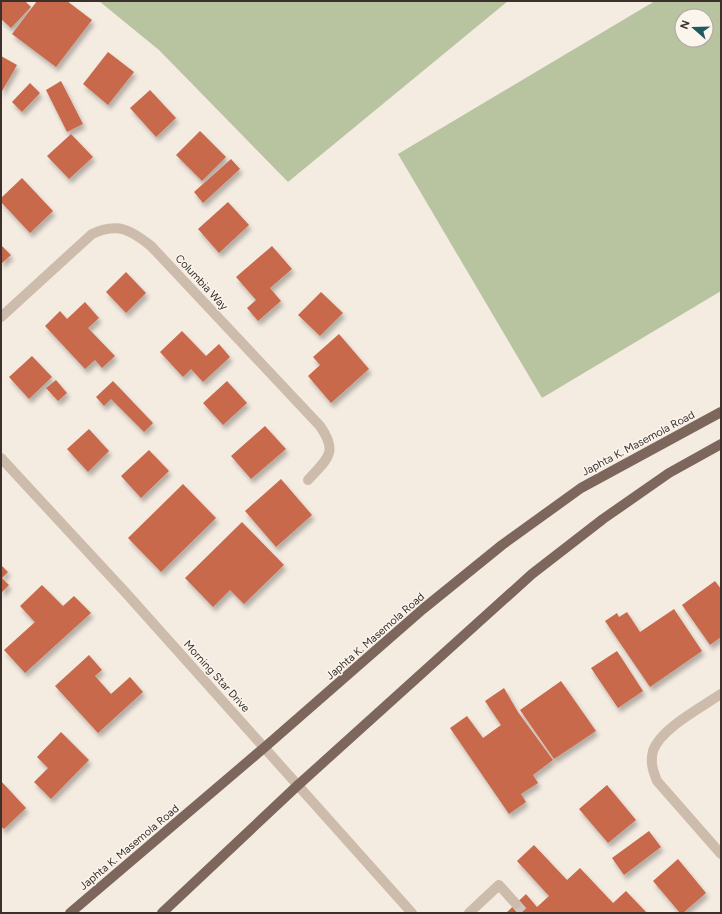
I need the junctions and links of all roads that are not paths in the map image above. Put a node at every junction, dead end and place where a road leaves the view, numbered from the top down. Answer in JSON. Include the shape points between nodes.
{"nodes":[{"id":1,"x":1,"y":317,"type":"edge"},
{"id":2,"x":721,"y":412,"type":"edge"},
{"id":3,"x":721,"y":444,"type":"edge"},
{"id":4,"x":1,"y":458,"type":"edge"},
{"id":5,"x":308,"y":480,"type":"dead end"},
{"id":6,"x":721,"y":694,"type":"edge"},
{"id":7,"x":265,"y":747,"type":"junction"},
{"id":8,"x":297,"y":786,"type":"junction"},
{"id":9,"x":721,"y":854,"type":"edge"},
{"id":10,"x":516,"y":904,"type":"tunnel mouth"},
{"id":11,"x":70,"y":913,"type":"edge"},
{"id":12,"x":162,"y":913,"type":"edge"},
{"id":13,"x":412,"y":913,"type":"edge"},
{"id":14,"x":469,"y":913,"type":"edge"}],
"edges":[{"from":1,"to":5,"type":"street","name":"Columbia Way","via":[[92,234],[105,228],[121,228],[137,234],[328,437],[331,447],[327,459]]},
{"from":2,"to":7,"type":"main road","name":"Japhta K. Masemola Road","via":[[581,488],[502,545],[423,609]]},
{"from":3,"to":8,"type":"main road","via":[[669,473],[603,519],[532,574]]},
{"from":4,"to":7,"type":"street","name":"Morning Star Drive"},
{"from":6,"to":9,"type":"street","via":[[661,738],[654,751],[652,768],[657,781]]},
{"from":7,"to":8,"type":"street","name":"Morning Star Drive"},
{"from":7,"to":11,"type":"main road","name":"Japhta K. Masemola Road"},
{"from":8,"to":12,"type":"main road"},
{"from":8,"to":13,"type":"street","name":"Morning Star Drive"},
{"from":10,"to":14,"type":"street","via":[[499,885]]}]}
